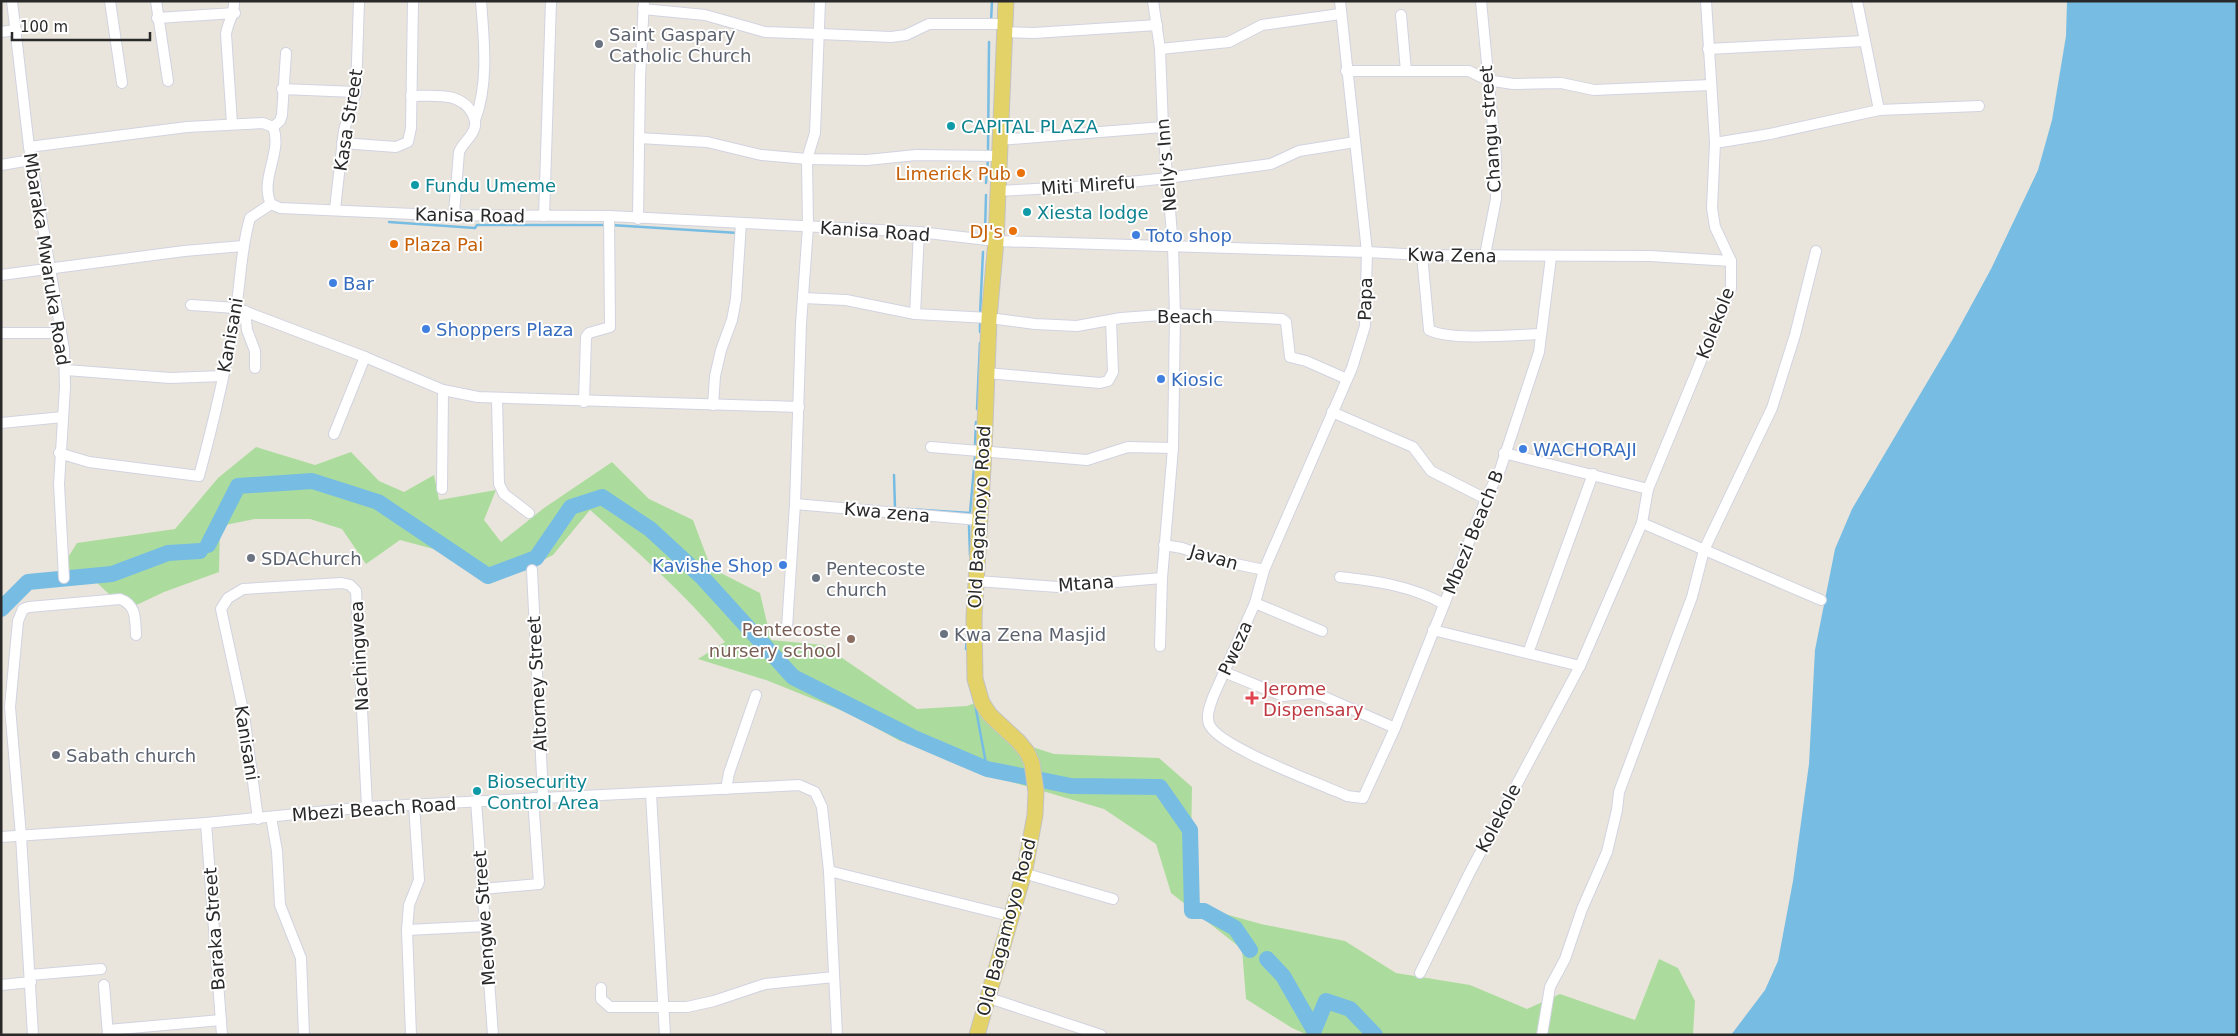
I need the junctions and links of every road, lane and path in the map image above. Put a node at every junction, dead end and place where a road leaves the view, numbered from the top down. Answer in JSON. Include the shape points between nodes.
{"nodes":[{"id":1,"x":12,"y":1,"type":"edge"},
{"id":2,"x":110,"y":1,"type":"edge"},
{"id":3,"x":156,"y":1,"type":"edge"},
{"id":4,"x":234,"y":1,"type":"edge"},
{"id":5,"x":359,"y":1,"type":"edge"},
{"id":6,"x":413,"y":1,"type":"edge"},
{"id":7,"x":481,"y":1,"type":"edge"},
{"id":8,"x":551,"y":1,"type":"edge"},
{"id":9,"x":820,"y":1,"type":"edge"},
{"id":10,"x":1006,"y":1,"type":"edge"},
{"id":11,"x":1153,"y":1,"type":"edge"},
{"id":12,"x":1340,"y":1,"type":"edge"},
{"id":13,"x":1481,"y":1,"type":"edge"},
{"id":14,"x":1706,"y":1,"type":"edge"},
{"id":15,"x":1857,"y":1,"type":"edge"},
{"id":16,"x":643,"y":5,"type":"edge"},
{"id":17,"x":235,"y":13,"type":"junction"},
{"id":18,"x":1340,"y":14,"type":"junction"},
{"id":19,"x":1401,"y":15,"type":"dead end"},
{"id":20,"x":157,"y":18,"type":"junction"},
{"id":21,"x":1157,"y":25,"type":"junction"},
{"id":22,"x":1005,"y":28,"type":"junction"},
{"id":23,"x":16,"y":30,"type":"junction"},
{"id":24,"x":1,"y":32,"type":"edge"},
{"id":25,"x":820,"y":34,"type":"junction"},
{"id":26,"x":1864,"y":41,"type":"junction"},
{"id":27,"x":1160,"y":49,"type":"junction"},
{"id":28,"x":1708,"y":49,"type":"junction"},
{"id":29,"x":286,"y":53,"type":"dead end"},
{"id":30,"x":1346,"y":71,"type":"junction"},
{"id":31,"x":1406,"y":71,"type":"junction"},
{"id":32,"x":1487,"y":80,"type":"junction"},
{"id":33,"x":168,"y":81,"type":"dead end"},
{"id":34,"x":122,"y":83,"type":"dead end"},
{"id":35,"x":1711,"y":85,"type":"junction"},
{"id":36,"x":282,"y":88,"type":"junction"},
{"id":37,"x":356,"y":92,"type":"junction"},
{"id":38,"x":411,"y":96,"type":"junction"},
{"id":39,"x":1979,"y":106,"type":"dead end"},
{"id":40,"x":1879,"y":110,"type":"junction"},
{"id":41,"x":475,"y":120,"type":"junction"},
{"id":42,"x":232,"y":124,"type":"junction"},
{"id":43,"x":273,"y":127,"type":"junction"},
{"id":44,"x":1162,"y":127,"type":"junction"},
{"id":45,"x":639,"y":138,"type":"junction"},
{"id":46,"x":999,"y":140,"type":"junction"},
{"id":47,"x":1355,"y":142,"type":"junction"},
{"id":48,"x":342,"y":143,"type":"junction"},
{"id":49,"x":1714,"y":143,"type":"junction"},
{"id":50,"x":29,"y":147,"type":"junction"},
{"id":51,"x":998,"y":156,"type":"junction"},
{"id":52,"x":807,"y":159,"type":"junction"},
{"id":53,"x":31,"y":160,"type":"junction"},
{"id":54,"x":1,"y":165,"type":"edge"},
{"id":55,"x":1167,"y":178,"type":"junction"},
{"id":56,"x":997,"y":190,"type":"junction"},
{"id":57,"x":271,"y":204,"type":"junction"},
{"id":58,"x":335,"y":209,"type":"junction"},
{"id":59,"x":454,"y":214,"type":"junction"},
{"id":60,"x":544,"y":216,"type":"junction"},
{"id":61,"x":609,"y":216,"type":"junction"},
{"id":62,"x":638,"y":218,"type":"junction"},
{"id":63,"x":742,"y":223,"type":"junction"},
{"id":64,"x":808,"y":226,"type":"junction"},
{"id":65,"x":919,"y":232,"type":"junction"},
{"id":66,"x":996,"y":241,"type":"junction"},
{"id":67,"x":243,"y":246,"type":"junction"},
{"id":68,"x":1174,"y":246,"type":"junction"},
{"id":69,"x":1816,"y":251,"type":"dead end"},
{"id":70,"x":1367,"y":252,"type":"junction"},
{"id":71,"x":1485,"y":255,"type":"junction"},
{"id":72,"x":1422,"y":256,"type":"junction"},
{"id":73,"x":1551,"y":257,"type":"junction"},
{"id":74,"x":1731,"y":262,"type":"junction"},
{"id":75,"x":50,"y":268,"type":"junction"},
{"id":76,"x":1,"y":275,"type":"edge"},
{"id":77,"x":803,"y":298,"type":"junction"},
{"id":78,"x":191,"y":305,"type":"dead end"},
{"id":79,"x":240,"y":310,"type":"junction"},
{"id":80,"x":915,"y":314,"type":"junction"},
{"id":81,"x":1175,"y":314,"type":"junction"},
{"id":82,"x":988,"y":318,"type":"junction"},
{"id":83,"x":1110,"y":320,"type":"junction"},
{"id":84,"x":1,"y":333,"type":"edge"},
{"id":85,"x":62,"y":333,"type":"junction"},
{"id":86,"x":1541,"y":334,"type":"junction"},
{"id":87,"x":365,"y":357,"type":"junction"},
{"id":88,"x":254,"y":368,"type":"dead end"},
{"id":89,"x":66,"y":370,"type":"junction"},
{"id":90,"x":987,"y":373,"type":"junction"},
{"id":91,"x":223,"y":376,"type":"junction"},
{"id":92,"x":1347,"y":379,"type":"junction"},
{"id":93,"x":443,"y":390,"type":"junction"},
{"id":94,"x":498,"y":399,"type":"junction"},
{"id":95,"x":584,"y":402,"type":"junction"},
{"id":96,"x":713,"y":405,"type":"junction"},
{"id":97,"x":799,"y":408,"type":"junction"},
{"id":98,"x":1332,"y":412,"type":"junction"},
{"id":99,"x":63,"y":417,"type":"junction"},
{"id":100,"x":1,"y":423,"type":"edge"},
{"id":101,"x":334,"y":434,"type":"dead end"},
{"id":102,"x":931,"y":447,"type":"dead end"},
{"id":103,"x":1173,"y":448,"type":"junction"},
{"id":104,"x":984,"y":452,"type":"junction"},
{"id":105,"x":59,"y":453,"type":"junction"},
{"id":106,"x":1504,"y":453,"type":"junction"},
{"id":107,"x":1593,"y":474,"type":"junction"},
{"id":108,"x":442,"y":489,"type":"dead end"},
{"id":109,"x":1648,"y":489,"type":"junction"},
{"id":110,"x":1486,"y":499,"type":"junction"},
{"id":111,"x":795,"y":504,"type":"junction"},
{"id":112,"x":529,"y":513,"type":"dead end"},
{"id":113,"x":979,"y":520,"type":"junction"},
{"id":114,"x":1642,"y":523,"type":"junction"},
{"id":115,"x":1164,"y":545,"type":"junction"},
{"id":116,"x":1704,"y":550,"type":"junction"},
{"id":117,"x":532,"y":570,"type":"dead end"},
{"id":118,"x":1264,"y":570,"type":"junction"},
{"id":119,"x":1340,"y":577,"type":"dead end"},
{"id":120,"x":64,"y":578,"type":"dead end"},
{"id":121,"x":1162,"y":578,"type":"junction"},
{"id":122,"x":977,"y":581,"type":"junction"},
{"id":123,"x":1821,"y":600,"type":"dead end"},
{"id":124,"x":1255,"y":603,"type":"junction"},
{"id":125,"x":1444,"y":604,"type":"junction"},
{"id":126,"x":221,"y":609,"type":"joint"},
{"id":127,"x":787,"y":628,"type":"dead end"},
{"id":128,"x":1433,"y":630,"type":"junction"},
{"id":129,"x":1322,"y":631,"type":"dead end"},
{"id":130,"x":136,"y":635,"type":"dead end"},
{"id":131,"x":1160,"y":646,"type":"dead end"},
{"id":132,"x":1528,"y":653,"type":"junction"},
{"id":133,"x":1580,"y":666,"type":"junction"},
{"id":134,"x":1224,"y":672,"type":"junction"},
{"id":135,"x":756,"y":696,"type":"dead end"},
{"id":136,"x":6,"y":707,"type":"edge"},
{"id":137,"x":1395,"y":728,"type":"junction"},
{"id":138,"x":726,"y":788,"type":"junction"},
{"id":139,"x":651,"y":794,"type":"junction"},
{"id":140,"x":538,"y":798,"type":"junction"},
{"id":141,"x":1363,"y":798,"type":"joint"},
{"id":142,"x":476,"y":801,"type":"junction"},
{"id":143,"x":414,"y":805,"type":"junction"},
{"id":144,"x":367,"y":807,"type":"junction"},
{"id":145,"x":271,"y":817,"type":"junction"},
{"id":146,"x":258,"y":819,"type":"junction"},
{"id":147,"x":206,"y":823,"type":"junction"},
{"id":148,"x":21,"y":836,"type":"junction"},
{"id":149,"x":1,"y":837,"type":"edge"},
{"id":150,"x":829,"y":871,"type":"junction"},
{"id":151,"x":1023,"y":873,"type":"junction"},
{"id":152,"x":482,"y":890,"type":"junction"},
{"id":153,"x":1112,"y":899,"type":"dead end"},
{"id":154,"x":1010,"y":916,"type":"junction"},
{"id":155,"x":487,"y":926,"type":"junction"},
{"id":156,"x":407,"y":930,"type":"junction"},
{"id":157,"x":101,"y":969,"type":"dead end"},
{"id":158,"x":1420,"y":973,"type":"dead end"},
{"id":159,"x":834,"y":977,"type":"junction"},
{"id":160,"x":30,"y":978,"type":"junction"},
{"id":161,"x":1,"y":985,"type":"edge"},
{"id":162,"x":104,"y":985,"type":"dead end"},
{"id":163,"x":601,"y":988,"type":"dead end"},
{"id":164,"x":986,"y":996,"type":"junction"},
{"id":165,"x":663,"y":1007,"type":"junction"},
{"id":166,"x":221,"y":1020,"type":"junction"},
{"id":167,"x":108,"y":1032,"type":"edge"},
{"id":168,"x":33,"y":1035,"type":"edge"},
{"id":169,"x":222,"y":1035,"type":"edge"},
{"id":170,"x":304,"y":1035,"type":"edge"},
{"id":171,"x":411,"y":1035,"type":"edge"},
{"id":172,"x":493,"y":1035,"type":"edge"},
{"id":173,"x":665,"y":1035,"type":"edge"},
{"id":174,"x":838,"y":1035,"type":"edge"},
{"id":175,"x":976,"y":1035,"type":"edge"},
{"id":176,"x":1101,"y":1035,"type":"edge"},
{"id":177,"x":1542,"y":1035,"type":"edge"}],
"edges":[{"from":1,"to":23,"type":"street","name":"Mbaraka Mwaruka Road"},
{"from":2,"to":34,"type":"street"},
{"from":3,"to":20,"type":"street"},
{"from":4,"to":17,"type":"street"},
{"from":5,"to":37,"type":"street","name":"Kasa Street"},
{"from":6,"to":38,"type":"street"},
{"from":7,"to":41,"type":"street","via":[[484,84]]},
{"from":8,"to":60,"type":"street"},
{"from":9,"to":25,"type":"street"},
{"from":10,"to":22,"type":"main road","name":"Old Bagamoyo Road"},
{"from":11,"to":21,"type":"street","name":"Nelly's Inn"},
{"from":12,"to":18,"type":"street","name":"Papa"},
{"from":13,"to":32,"type":"street","name":"Changu street"},
{"from":14,"to":28,"type":"street","name":"Kolekole"},
{"from":15,"to":26,"type":"street"},
{"from":16,"to":25,"type":"street","via":[[705,15],[765,32]]},
{"from":16,"to":45,"type":"street"},
{"from":17,"to":20,"type":"street"},
{"from":17,"to":42,"type":"street","via":[[226,34]]},
{"from":18,"to":27,"type":"street","via":[[1262,25],[1229,42]]},
{"from":18,"to":30,"type":"street","name":"Papa"},
{"from":19,"to":31,"type":"street"},
{"from":20,"to":33,"type":"street"},
{"from":21,"to":22,"type":"street","via":[[1034,33]]},
{"from":21,"to":27,"type":"street","name":"Nelly's Inn"},
{"from":22,"to":25,"type":"street","via":[[929,24],[906,35],[891,37]]},
{"from":22,"to":46,"type":"main road","name":"Old Bagamoyo Road"},
{"from":23,"to":24,"type":"street"},
{"from":23,"to":50,"type":"street","name":"Mbaraka Mwaruka Road"},
{"from":25,"to":52,"type":"street","via":[[815,134]]},
{"from":26,"to":28,"type":"street"},
{"from":26,"to":40,"type":"street"},
{"from":27,"to":44,"type":"street","name":"Nelly's Inn"},
{"from":28,"to":35,"type":"street","name":"Kolekole"},
{"from":29,"to":36,"type":"street"},
{"from":30,"to":31,"type":"street"},
{"from":30,"to":47,"type":"street","name":"Papa"},
{"from":31,"to":32,"type":"street","via":[[1469,71]]},
{"from":32,"to":35,"type":"street","via":[[1513,84],[1561,84],[1594,90]]},
{"from":32,"to":71,"type":"street","name":"Changu street","via":[[1496,157],[1496,199]]},
{"from":35,"to":49,"type":"street","name":"Kolekole"},
{"from":36,"to":37,"type":"street"},
{"from":36,"to":43,"type":"street","via":[[282,115]]},
{"from":37,"to":48,"type":"street","name":"Kasa Street"},
{"from":38,"to":41,"type":"street","via":[[463,101]]},
{"from":38,"to":48,"type":"street","via":[[410,133],[406,145]]},
{"from":39,"to":40,"type":"street"},
{"from":40,"to":49,"type":"street"},
{"from":41,"to":59,"type":"street","via":[[471,136],[461,145],[459,152]]},
{"from":42,"to":43,"type":"street","via":[[263,123]]},
{"from":42,"to":50,"type":"street"},
{"from":43,"to":57,"type":"street","via":[[277,137],[266,188]]},
{"from":44,"to":46,"type":"street"},
{"from":44,"to":55,"type":"street","name":"Nelly's Inn"},
{"from":45,"to":52,"type":"street","via":[[707,142],[761,155]]},
{"from":45,"to":62,"type":"street"},
{"from":46,"to":51,"type":"main road","name":"Old Bagamoyo Road"},
{"from":47,"to":55,"type":"street","name":"Miti Mirefu","via":[[1299,151],[1271,164]]},
{"from":47,"to":70,"type":"street","name":"Papa"},
{"from":48,"to":58,"type":"street","name":"Kasa Street"},
{"from":49,"to":74,"type":"street","name":"Kolekole","via":[[1712,208],[1715,227]]},
{"from":50,"to":53,"type":"street","name":"Mbaraka Mwaruka Road"},
{"from":51,"to":52,"type":"street"},
{"from":51,"to":56,"type":"main road","name":"Old Bagamoyo Road"},
{"from":52,"to":64,"type":"street"},
{"from":53,"to":54,"type":"street"},
{"from":53,"to":75,"type":"street","name":"Mbaraka Mwaruka Road"},
{"from":55,"to":56,"type":"street","name":"Miti Mirefu","via":[[1093,186]]},
{"from":55,"to":68,"type":"street","name":"Nelly's Inn"},
{"from":56,"to":66,"type":"main road","name":"Old Bagamoyo Road"},
{"from":57,"to":58,"type":"street","name":"Kanisa Road","via":[[280,208]]},
{"from":57,"to":67,"type":"street","name":"Kanisani","via":[[250,218]]},
{"from":58,"to":59,"type":"street","name":"Kanisa Road"},
{"from":59,"to":60,"type":"street","name":"Kanisa Road"},
{"from":60,"to":61,"type":"street","name":"Kanisa Road"},
{"from":61,"to":62,"type":"street","name":"Kanisa Road"},
{"from":61,"to":95,"type":"street","via":[[610,327],[589,333],[586,337]]},
{"from":62,"to":63,"type":"street","name":"Kanisa Road"},
{"from":63,"to":64,"type":"street","name":"Kanisa Road"},
{"from":63,"to":96,"type":"street","via":[[735,306],[715,376]]},
{"from":64,"to":65,"type":"street","name":"Kanisa Road"},
{"from":64,"to":77,"type":"street"},
{"from":65,"to":66,"type":"street","name":"Kanisa Road"},
{"from":65,"to":80,"type":"street"},
{"from":66,"to":68,"type":"street","name":"Kanisa Road"},
{"from":66,"to":82,"type":"main road","name":"Old Bagamoyo Road"},
{"from":67,"to":75,"type":"street","via":[[184,250]]},
{"from":67,"to":79,"type":"street","name":"Kanisani"},
{"from":68,"to":70,"type":"street","name":"Kwa Zena"},
{"from":68,"to":81,"type":"street","name":"Nelly's Inn"},
{"from":69,"to":116,"type":"street","via":[[1772,408]]},
{"from":70,"to":72,"type":"street","name":"Kwa Zena"},
{"from":70,"to":92,"type":"street","name":"Papa","via":[[1365,326]]},
{"from":71,"to":72,"type":"street","name":"Kwa Zena"},
{"from":71,"to":73,"type":"street","name":"Kwa Zena"},
{"from":72,"to":86,"type":"street","via":[[1429,330],[1468,335]]},
{"from":73,"to":74,"type":"street","name":"Kwa Zena","via":[[1650,256]]},
{"from":73,"to":86,"type":"street","name":"Mbezi Beach B"},
{"from":74,"to":109,"type":"street","name":"Kolekole","via":[[1731,288]]},
{"from":75,"to":76,"type":"street"},
{"from":75,"to":85,"type":"street","name":"Mbaraka Mwaruka Road"},
{"from":77,"to":80,"type":"street","name":"Beach","via":[[846,300]]},
{"from":77,"to":97,"type":"street"},
{"from":78,"to":79,"type":"street"},
{"from":79,"to":87,"type":"street"},
{"from":79,"to":88,"type":"street","via":[[255,351]]},
{"from":79,"to":91,"type":"street","name":"Kanisani"},
{"from":80,"to":82,"type":"street","name":"Beach"},
{"from":81,"to":83,"type":"street","name":"Beach"},
{"from":81,"to":92,"type":"street","name":"Beach","via":[[1282,318],[1286,322],[1290,357]]},
{"from":81,"to":103,"type":"street","name":"Nelly's Inn"},
{"from":82,"to":83,"type":"street","name":"Beach","via":[[1077,326]]},
{"from":82,"to":90,"type":"main road","name":"Old Bagamoyo Road"},
{"from":83,"to":90,"type":"street","via":[[1114,372],[1108,381],[1100,383]]},
{"from":84,"to":85,"type":"street"},
{"from":85,"to":89,"type":"street","name":"Mbaraka Mwaruka Road"},
{"from":86,"to":106,"type":"street","name":"Mbezi Beach B","via":[[1528,390]]},
{"from":87,"to":93,"type":"street"},
{"from":87,"to":101,"type":"street"},
{"from":89,"to":91,"type":"street","via":[[170,378]]},
{"from":89,"to":99,"type":"street","name":"Mbaraka Mwaruka Road"},
{"from":90,"to":104,"type":"main road","name":"Old Bagamoyo Road"},
{"from":91,"to":105,"type":"street","name":"Kanisani","via":[[199,476],[89,462]]},
{"from":92,"to":98,"type":"street","name":"Papa"},
{"from":93,"to":94,"type":"street"},
{"from":93,"to":108,"type":"street"},
{"from":94,"to":95,"type":"street"},
{"from":94,"to":112,"type":"street","via":[[499,484],[504,494]]},
{"from":95,"to":96,"type":"street"},
{"from":96,"to":97,"type":"street"},
{"from":97,"to":111,"type":"street"},
{"from":98,"to":110,"type":"street","via":[[1413,447],[1431,472]]},
{"from":98,"to":118,"type":"street","name":"Pweza"},
{"from":99,"to":100,"type":"street"},
{"from":99,"to":105,"type":"street","name":"Mbaraka Mwaruka Road"},
{"from":102,"to":104,"type":"street"},
{"from":103,"to":104,"type":"street","via":[[1128,447],[1087,460]]},
{"from":103,"to":115,"type":"street","name":"Nelly's Inn"},
{"from":104,"to":113,"type":"main road","name":"Old Bagamoyo Road"},
{"from":105,"to":120,"type":"street","name":"Mbaraka Mwaruka Road"},
{"from":106,"to":107,"type":"street"},
{"from":106,"to":110,"type":"street","name":"Mbezi Beach B"},
{"from":107,"to":109,"type":"street"},
{"from":107,"to":132,"type":"street"},
{"from":109,"to":114,"type":"street","name":"Kolekole"},
{"from":110,"to":125,"type":"street","name":"Mbezi Beach B"},
{"from":111,"to":113,"type":"street","name":"Kwa zena"},
{"from":111,"to":127,"type":"street"},
{"from":113,"to":122,"type":"main road","name":"Old Bagamoyo Road"},
{"from":114,"to":116,"type":"street"},
{"from":114,"to":133,"type":"street","name":"Kolekole"},
{"from":115,"to":118,"type":"street","name":"Javan"},
{"from":115,"to":121,"type":"street"},
{"from":116,"to":123,"type":"street"},
{"from":116,"to":177,"type":"street","via":[[1692,597],[1619,792],[1618,810],[1607,852],[1582,908],[1565,959],[1550,987]]},
{"from":117,"to":140,"type":"street","name":"Altorney Street"},
{"from":118,"to":124,"type":"street","name":"Pweza"},
{"from":119,"to":125,"type":"street","via":[[1391,583]]},
{"from":121,"to":122,"type":"street","name":"Mtana","via":[[1058,587]]},
{"from":121,"to":131,"type":"street"},
{"from":122,"to":151,"type":"main road","name":"Old Bagamoyo Road","via":[[975,679],[982,704],[1027,752],[1032,763],[1035,815]]},
{"from":124,"to":129,"type":"street"},
{"from":124,"to":134,"type":"street","name":"Pweza"},
{"from":125,"to":128,"type":"street","name":"Mbezi Beach B"},
{"from":126,"to":144,"type":"street","name":"Nachingwea","via":[[228,598],[243,589],[342,583],[353,587],[357,595]]},
{"from":126,"to":146,"type":"street","name":"Kanisani","via":[[244,715]]},
{"from":128,"to":132,"type":"street"},
{"from":128,"to":137,"type":"street","name":"Mbezi Beach B"},
{"from":130,"to":136,"type":"street","via":[[134,610],[131,604],[120,599],[23,609],[18,621]]},
{"from":132,"to":133,"type":"street"},
{"from":133,"to":158,"type":"street","name":"Kolekole"},
{"from":134,"to":137,"type":"street","via":[[1284,696],[1320,694]]},
{"from":134,"to":141,"type":"street","name":"Pweza","via":[[1208,712],[1210,724],[1216,732],[1234,746],[1354,798]]},
{"from":135,"to":138,"type":"street"},
{"from":136,"to":148,"type":"street"},
{"from":137,"to":141,"type":"street","name":"Mbezi Beach B"},
{"from":138,"to":139,"type":"street","name":"Mbezi Beach Road"},
{"from":138,"to":150,"type":"street","name":"Mbezi Beach Road","via":[[800,785],[814,792],[822,807]]},
{"from":139,"to":140,"type":"street","name":"Mbezi Beach Road"},
{"from":139,"to":165,"type":"street"},
{"from":140,"to":142,"type":"street","name":"Mbezi Beach Road"},
{"from":140,"to":152,"type":"street","name":"Altorney Street","via":[[539,884]]},
{"from":142,"to":143,"type":"street","name":"Mbezi Beach Road"},
{"from":142,"to":152,"type":"street","name":"Mengwe Street"},
{"from":143,"to":144,"type":"street","name":"Mbezi Beach Road"},
{"from":143,"to":156,"type":"street","via":[[419,880],[408,906]]},
{"from":144,"to":145,"type":"street","name":"Mbezi Beach Road"},
{"from":145,"to":146,"type":"street","name":"Mbezi Beach Road"},
{"from":145,"to":170,"type":"street","via":[[280,905],[301,958]]},
{"from":146,"to":147,"type":"street","name":"Mbezi Beach Road"},
{"from":147,"to":148,"type":"street","name":"Mbezi Beach Road"},
{"from":147,"to":166,"type":"street","name":"Baraka Street"},
{"from":148,"to":149,"type":"street","name":"Mbezi Beach Road"},
{"from":148,"to":160,"type":"street"},
{"from":150,"to":154,"type":"street"},
{"from":150,"to":159,"type":"street"},
{"from":151,"to":153,"type":"street"},
{"from":151,"to":154,"type":"main road","name":"Old Bagamoyo Road"},
{"from":152,"to":155,"type":"street","name":"Mengwe Street"},
{"from":154,"to":164,"type":"main road","name":"Old Bagamoyo Road","via":[[998,965]]},
{"from":155,"to":156,"type":"street"},
{"from":155,"to":172,"type":"street","name":"Mengwe Street"},
{"from":156,"to":171,"type":"street"},
{"from":157,"to":160,"type":"street"},
{"from":159,"to":165,"type":"street","via":[[780,980],[714,1001],[687,1007]]},
{"from":159,"to":174,"type":"street"},
{"from":160,"to":161,"type":"street"},
{"from":160,"to":168,"type":"street"},
{"from":162,"to":167,"type":"street"},
{"from":163,"to":165,"type":"street","via":[[601,999],[610,1007]]},
{"from":164,"to":175,"type":"main road","name":"Old Bagamoyo Road"},
{"from":164,"to":176,"type":"street"},
{"from":165,"to":173,"type":"street"},
{"from":166,"to":167,"type":"street"},
{"from":166,"to":169,"type":"street","name":"Baraka Street"}]}
